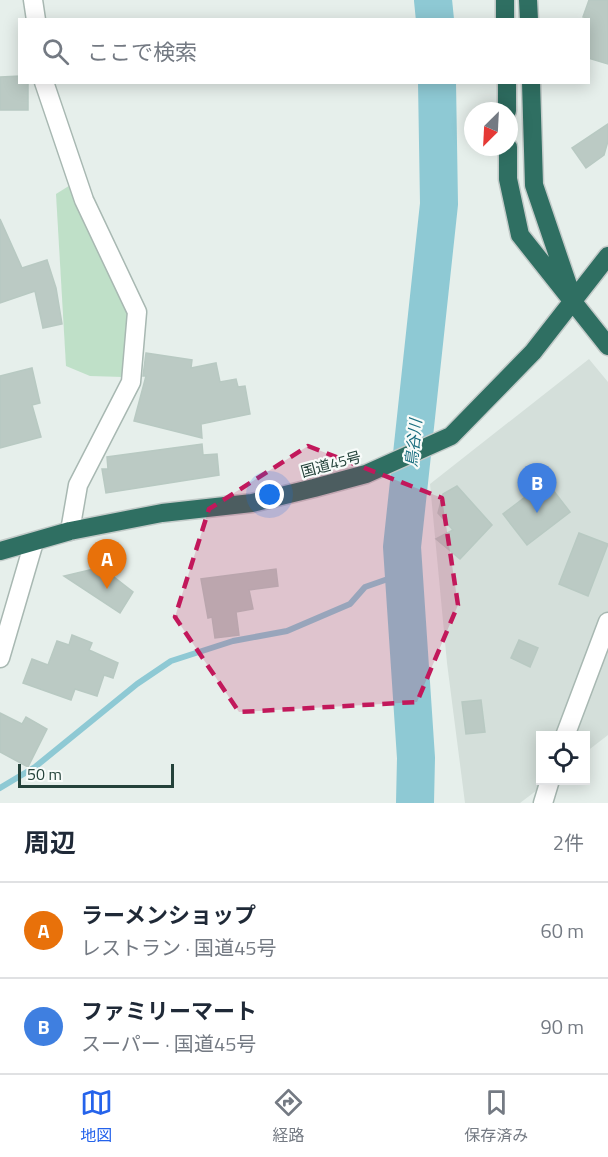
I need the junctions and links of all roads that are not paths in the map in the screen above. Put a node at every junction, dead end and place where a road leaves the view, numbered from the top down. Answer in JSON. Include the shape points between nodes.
{"nodes":[{"id":1,"x":33,"y":0,"type":"edge"},
{"id":2,"x":505,"y":0,"type":"edge"},
{"id":3,"x":528,"y":0,"type":"edge"},
{"id":4,"x":36,"y":18,"type":"edge"},
{"id":5,"x":505,"y":18,"type":"edge"},
{"id":6,"x":529,"y":18,"type":"edge"},
{"id":7,"x":45,"y":84,"type":"edge"},
{"id":8,"x":507,"y":84,"type":"edge"},
{"id":9,"x":531,"y":84,"type":"edge"},
{"id":10,"x":507,"y":102,"type":"edge"},
{"id":11,"x":508,"y":156,"type":"edge"},
{"id":12,"x":608,"y":256,"type":"edge"},
{"id":13,"x":574,"y":300,"type":"junction"},
{"id":14,"x":608,"y":346,"type":"edge"},
{"id":15,"x":70,"y":531,"type":"junction"},
{"id":16,"x":34,"y":542,"type":"junction"},
{"id":17,"x":0,"y":551,"type":"edge"},
{"id":18,"x":608,"y":622,"type":"edge"},
{"id":19,"x":0,"y":658,"type":"edge"},
{"id":20,"x":567,"y":731,"type":"edge"},
{"id":21,"x":548,"y":785,"type":"edge"},
{"id":22,"x":543,"y":803,"type":"edge"}],
"edges":[{"from":1,"to":4,"type":"street"},
{"from":2,"to":5,"type":"highway"},
{"from":3,"to":6,"type":"highway"},
{"from":7,"to":15,"type":"street","via":[[84,200],[137,312],[131,382],[78,485]]},
{"from":8,"to":10,"type":"highway"},
{"from":9,"to":13,"type":"highway","via":[[534,185]]},
{"from":11,"to":13,"type":"highway","via":[[508,179],[520,235]]},
{"from":12,"to":13,"type":"highway","name":"国道45号"},
{"from":13,"to":14,"type":"highway"},
{"from":13,"to":15,"type":"highway","name":"国道45号","via":[[533,352],[451,436],[366,474],[252,503],[162,513]]},
{"from":15,"to":16,"type":"highway","name":"国道45号"},
{"from":16,"to":17,"type":"highway","name":"国道45号"},
{"from":16,"to":19,"type":"street"},
{"from":18,"to":20,"type":"street"},
{"from":21,"to":22,"type":"street"}]}
